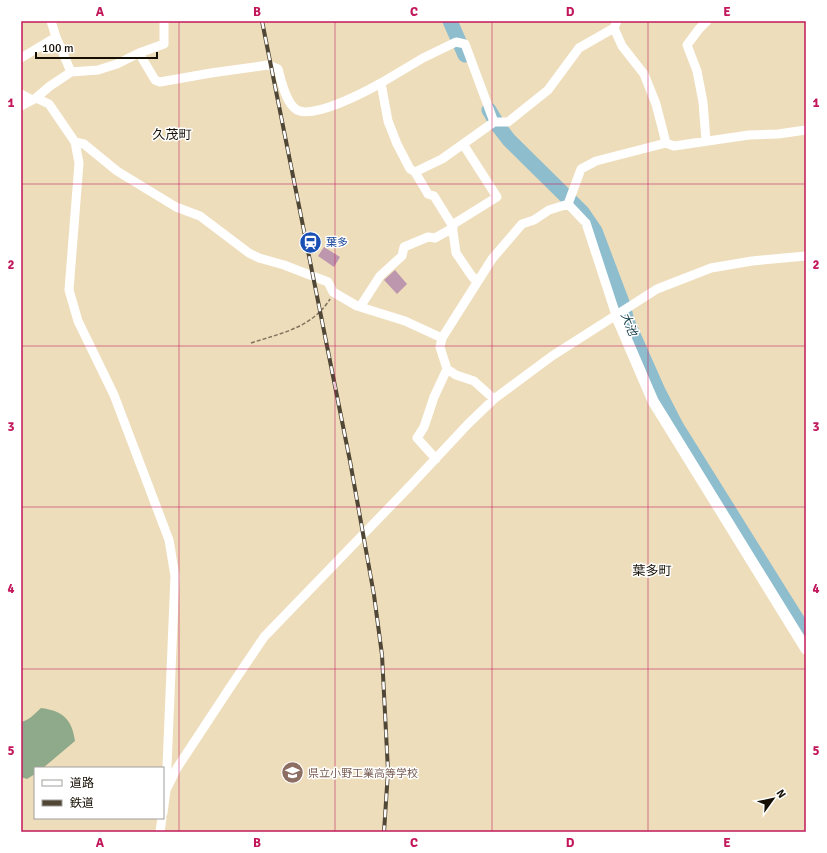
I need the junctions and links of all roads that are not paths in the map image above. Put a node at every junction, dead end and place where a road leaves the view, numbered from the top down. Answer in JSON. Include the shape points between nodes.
{"nodes":[{"id":1,"x":51,"y":21,"type":"edge"},
{"id":2,"x":164,"y":21,"type":"edge"},
{"id":3,"x":707,"y":21,"type":"edge"},
{"id":4,"x":615,"y":24,"type":"edge"},
{"id":5,"x":56,"y":37,"type":"junction"},
{"id":6,"x":139,"y":53,"type":"junction"},
{"id":7,"x":21,"y":58,"type":"edge"},
{"id":8,"x":71,"y":72,"type":"junction"},
{"id":9,"x":381,"y":83,"type":"junction"},
{"id":10,"x":21,"y":94,"type":"edge"},
{"id":11,"x":34,"y":99,"type":"junction"},
{"id":12,"x":21,"y":106,"type":"edge"},
{"id":13,"x":494,"y":122,"type":"junction"},
{"id":14,"x":806,"y":130,"type":"edge"},
{"id":15,"x":706,"y":141,"type":"junction"},
{"id":16,"x":75,"y":142,"type":"junction"},
{"id":17,"x":666,"y":143,"type":"junction"},
{"id":18,"x":463,"y":144,"type":"junction"},
{"id":19,"x":415,"y":172,"type":"junction"},
{"id":20,"x":568,"y":204,"type":"junction"},
{"id":21,"x":453,"y":227,"type":"junction"},
{"id":22,"x":806,"y":256,"type":"edge"},
{"id":23,"x":477,"y":282,"type":"junction"},
{"id":24,"x":360,"y":307,"type":"junction"},
{"id":25,"x":616,"y":315,"type":"junction"},
{"id":26,"x":442,"y":338,"type":"junction"},
{"id":27,"x":447,"y":368,"type":"junction"},
{"id":28,"x":494,"y":399,"type":"junction"},
{"id":29,"x":436,"y":459,"type":"junction"},
{"id":30,"x":803,"y":638,"type":"edge"},
{"id":31,"x":806,"y":649,"type":"edge"},
{"id":32,"x":166,"y":790,"type":"junction"},
{"id":33,"x":164,"y":805,"type":"edge"},
{"id":34,"x":162,"y":819,"type":"edge"},
{"id":35,"x":160,"y":832,"type":"edge"}],
"edges":[{"from":1,"to":5,"type":"street"},
{"from":2,"to":6,"type":"street","via":[[164,44]]},
{"from":3,"to":15,"type":"street","via":[[687,45],[697,71]]},
{"from":4,"to":13,"type":"street","via":[[579,48],[548,90],[508,122]]},
{"from":4,"to":17,"type":"street","via":[[622,46],[644,74],[656,104]]},
{"from":5,"to":7,"type":"street"},
{"from":5,"to":8,"type":"street"},
{"from":6,"to":8,"type":"street","via":[[98,70]]},
{"from":6,"to":9,"type":"street","via":[[155,80],[160,82],[268,65],[278,69],[289,101],[296,110],[307,113],[348,100]]},
{"from":8,"to":11,"type":"street"},
{"from":9,"to":13,"type":"street","via":[[456,42],[464,44]]},
{"from":9,"to":19,"type":"street","via":[[388,121],[410,169]]},
{"from":10,"to":11,"type":"street"},
{"from":11,"to":12,"type":"street"},
{"from":11,"to":16,"type":"street","via":[[49,104]]},
{"from":13,"to":18,"type":"street"},
{"from":14,"to":15,"type":"street"},
{"from":15,"to":17,"type":"street","via":[[674,146]]},
{"from":16,"to":24,"type":"street","via":[[84,144],[117,171],[176,207],[200,216],[249,253],[328,282],[333,292]]},
{"from":16,"to":32,"type":"street","via":[[79,163],[69,290],[78,321],[114,396],[168,540],[175,576]]},
{"from":17,"to":20,"type":"street","via":[[596,161],[581,169]]},
{"from":18,"to":19,"type":"street"},
{"from":18,"to":21,"type":"street","via":[[497,197]]},
{"from":19,"to":21,"type":"street"},
{"from":20,"to":23,"type":"street","via":[[549,210],[522,224]]},
{"from":20,"to":25,"type":"street","via":[[586,223]]},
{"from":21,"to":23,"type":"street","via":[[456,252]]},
{"from":21,"to":24,"type":"street","via":[[434,238],[404,247],[402,256],[380,276]]},
{"from":22,"to":25,"type":"street","via":[[711,268],[657,289]]},
{"from":23,"to":26,"type":"street"},
{"from":24,"to":26,"type":"street","via":[[405,320]]},
{"from":25,"to":28,"type":"street","via":[[552,356]]},
{"from":25,"to":30,"type":"street","via":[[653,401]]},
{"from":26,"to":27,"type":"street","via":[[440,346]]},
{"from":27,"to":28,"type":"street","via":[[456,375],[474,381]]},
{"from":27,"to":29,"type":"street","via":[[424,427],[416,438]]},
{"from":28,"to":29,"type":"street"},
{"from":29,"to":32,"type":"street","via":[[264,637],[177,768]]},
{"from":30,"to":31,"type":"street"},
{"from":32,"to":33,"type":"street"},
{"from":34,"to":35,"type":"street"}]}
